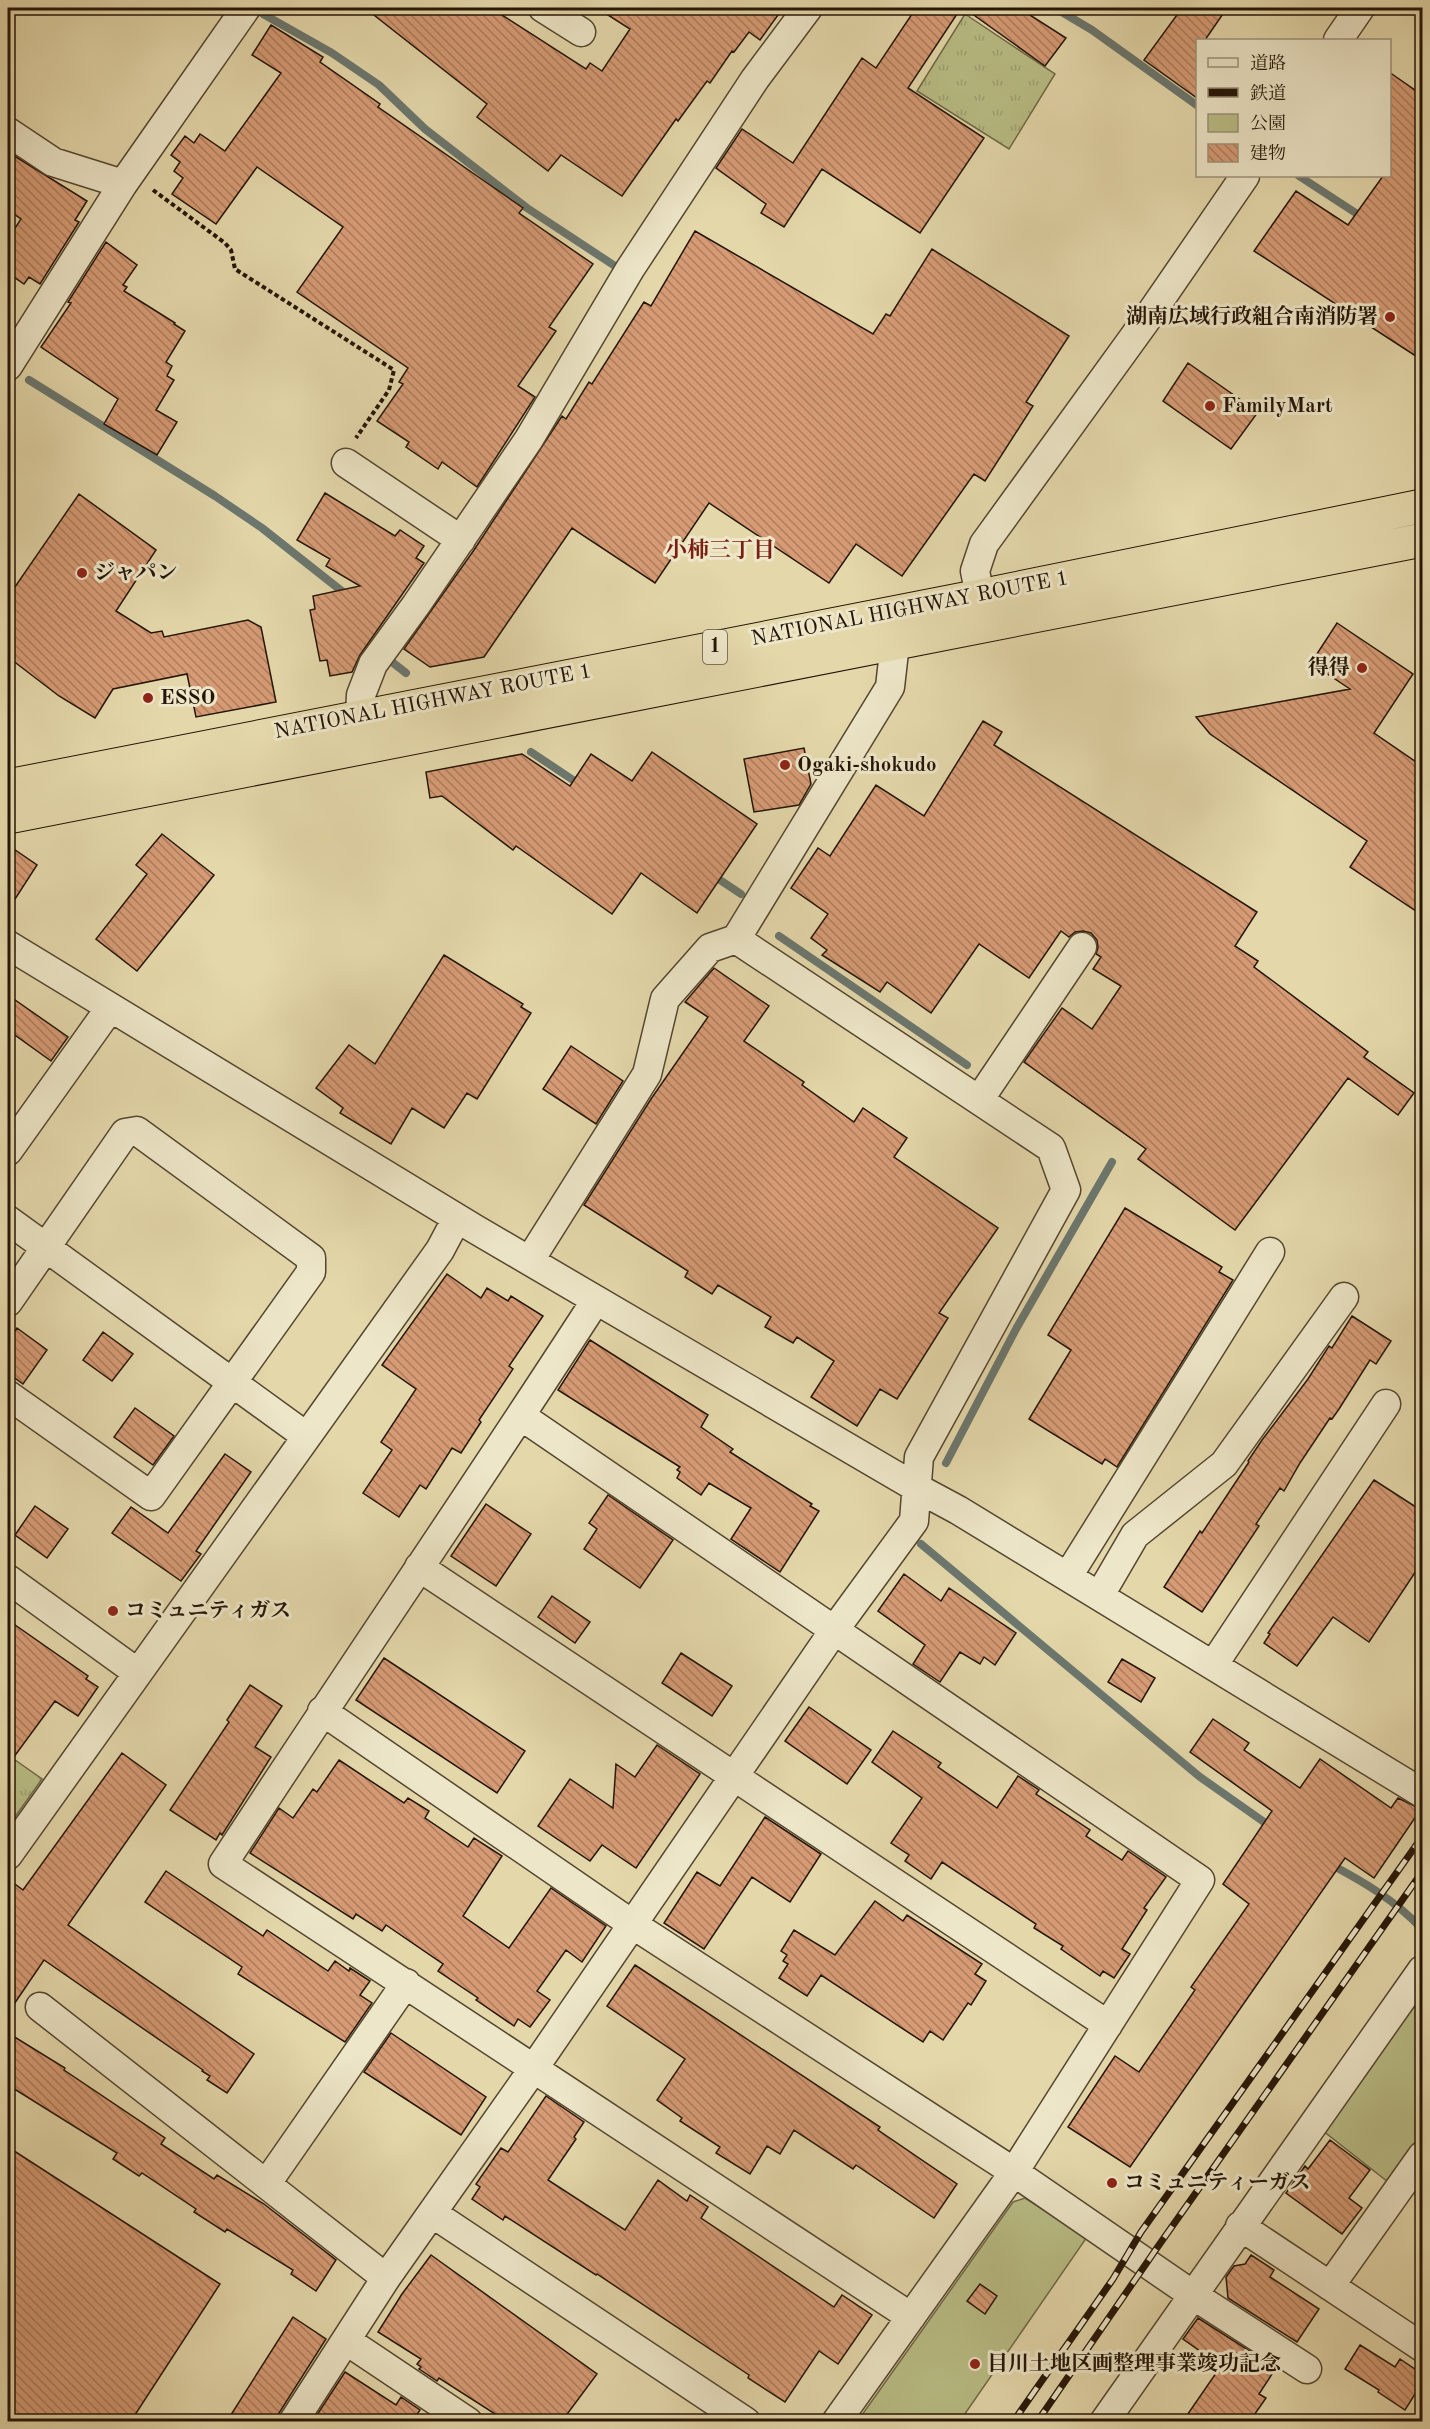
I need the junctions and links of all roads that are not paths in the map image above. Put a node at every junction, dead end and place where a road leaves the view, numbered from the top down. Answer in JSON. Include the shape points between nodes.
{"nodes":[{"id":1,"x":246,"y":8,"type":"edge"},
{"id":2,"x":543,"y":8,"type":"edge"},
{"id":3,"x":807,"y":8,"type":"edge"},
{"id":4,"x":1360,"y":8,"type":"edge"},
{"id":5,"x":581,"y":32,"type":"dead end"},
{"id":6,"x":1339,"y":39,"type":"edge"},
{"id":7,"x":8,"y":132,"type":"edge"},
{"id":8,"x":1244,"y":177,"type":"edge"},
{"id":9,"x":127,"y":179,"type":"junction"},
{"id":10,"x":8,"y":366,"type":"edge"},
{"id":11,"x":346,"y":463,"type":"road end"},
{"id":12,"x":1422,"y":506,"type":"edge"},
{"id":13,"x":461,"y":540,"type":"junction"},
{"id":14,"x":1422,"y":540,"type":"edge"},
{"id":15,"x":980,"y":596,"type":"junction"},
{"id":16,"x":896,"y":644,"type":"junction"},
{"id":17,"x":360,"y":715,"type":"junction"},
{"id":18,"x":8,"y":786,"type":"edge"},
{"id":19,"x":8,"y":817,"type":"edge"},
{"id":20,"x":736,"y":939,"type":"junction"},
{"id":21,"x":8,"y":945,"type":"edge"},
{"id":22,"x":1082,"y":947,"type":"dead end"},
{"id":23,"x":110,"y":1008,"type":"junction"},
{"id":24,"x":979,"y":1100,"type":"junction"},
{"id":25,"x":9,"y":1148,"type":"edge"},
{"id":26,"x":457,"y":1218,"type":"junction"},
{"id":27,"x":8,"y":1220,"type":"edge"},
{"id":28,"x":46,"y":1247,"type":"junction"},
{"id":29,"x":1270,"y":1252,"type":"dead end"},
{"id":30,"x":530,"y":1260,"type":"junction"},
{"id":31,"x":1344,"y":1298,"type":"dead end"},
{"id":32,"x":596,"y":1300,"type":"junction"},
{"id":33,"x":8,"y":1302,"type":"edge"},
{"id":34,"x":232,"y":1382,"type":"junction"},
{"id":35,"x":8,"y":1395,"type":"edge"},
{"id":36,"x":1386,"y":1404,"type":"dead end"},
{"id":37,"x":521,"y":1416,"type":"junction"},
{"id":38,"x":306,"y":1436,"type":"junction"},
{"id":39,"x":917,"y":1488,"type":"junction"},
{"id":40,"x":419,"y":1567,"type":"junction"},
{"id":41,"x":1068,"y":1576,"type":"junction"},
{"id":42,"x":8,"y":1579,"type":"edge"},
{"id":43,"x":1100,"y":1595,"type":"junction"},
{"id":44,"x":835,"y":1629,"type":"junction"},
{"id":45,"x":1214,"y":1664,"type":"junction"},
{"id":46,"x":138,"y":1673,"type":"junction"},
{"id":47,"x":322,"y":1711,"type":"junction"},
{"id":48,"x":734,"y":1778,"type":"junction"},
{"id":49,"x":1422,"y":1793,"type":"edge"},
{"id":50,"x":8,"y":1855,"type":"edge"},
{"id":51,"x":632,"y":1924,"type":"junction"},
{"id":52,"x":1422,"y":1970,"type":"edge"},
{"id":53,"x":406,"y":1983,"type":"junction"},
{"id":54,"x":40,"y":2007,"type":"dead end"},
{"id":55,"x":1108,"y":2025,"type":"junction"},
{"id":56,"x":534,"y":2068,"type":"junction"},
{"id":57,"x":1422,"y":2156,"type":"edge"},
{"id":58,"x":1014,"y":2172,"type":"junction"},
{"id":59,"x":267,"y":2183,"type":"junction"},
{"id":60,"x":432,"y":2213,"type":"junction"},
{"id":61,"x":1240,"y":2226,"type":"junction"},
{"id":62,"x":386,"y":2278,"type":"junction"},
{"id":63,"x":1330,"y":2286,"type":"junction"},
{"id":64,"x":1193,"y":2295,"type":"junction"},
{"id":65,"x":911,"y":2317,"type":"junction"},
{"id":66,"x":347,"y":2342,"type":"junction"},
{"id":67,"x":1422,"y":2347,"type":"edge"},
{"id":68,"x":1306,"y":2369,"type":"dead end"},
{"id":69,"x":293,"y":2421,"type":"edge"},
{"id":70,"x":468,"y":2421,"type":"edge"},
{"id":71,"x":746,"y":2421,"type":"edge"},
{"id":72,"x":836,"y":2421,"type":"edge"},
{"id":73,"x":1104,"y":2421,"type":"edge"}],
"edges":[{"from":1,"to":9,"type":"street"},
{"from":2,"to":5,"type":"street"},
{"from":3,"to":13,"type":"street","via":[[755,79],[630,269],[529,439]]},
{"from":4,"to":6,"type":"street"},
{"from":7,"to":9,"type":"street","via":[[53,162]]},
{"from":8,"to":15,"type":"street","via":[[984,544],[975,571]]},
{"from":9,"to":10,"type":"street"},
{"from":11,"to":13,"type":"street"},
{"from":12,"to":15,"type":"highway","name":"NATIONAL HIGHWAY ROUTE 1","number":"1"},
{"from":13,"to":17,"type":"street","via":[[373,664],[361,695]]},
{"from":14,"to":16,"type":"highway","name":"NATIONAL HIGHWAY ROUTE 1","number":"1"},
{"from":15,"to":17,"type":"highway","name":"NATIONAL HIGHWAY ROUTE 1","number":"1"},
{"from":16,"to":19,"type":"highway","name":"NATIONAL HIGHWAY ROUTE 1","number":"1"},
{"from":16,"to":20,"type":"street","via":[[890,687]]},
{"from":17,"to":18,"type":"highway","name":"NATIONAL HIGHWAY ROUTE 1","number":"1"},
{"from":20,"to":24,"type":"street"},
{"from":20,"to":30,"type":"street","via":[[710,948],[665,999],[647,1074]]},
{"from":21,"to":23,"type":"street"},
{"from":22,"to":24,"type":"street"},
{"from":23,"to":25,"type":"street"},
{"from":23,"to":26,"type":"street"},
{"from":24,"to":39,"type":"street","via":[[1051,1148],[1066,1190],[919,1457]]},
{"from":26,"to":30,"type":"street"},
{"from":26,"to":38,"type":"street","via":[[440,1250]]},
{"from":27,"to":28,"type":"street"},
{"from":28,"to":33,"type":"street"},
{"from":28,"to":34,"type":"street"},
{"from":28,"to":34,"type":"street","via":[[125,1133],[137,1131],[147,1138],[311,1258],[311,1272]]},
{"from":29,"to":41,"type":"street"},
{"from":30,"to":32,"type":"street"},
{"from":31,"to":43,"type":"street","via":[[1224,1464],[1135,1535]]},
{"from":32,"to":37,"type":"street"},
{"from":32,"to":39,"type":"street"},
{"from":34,"to":35,"type":"street","via":[[150,1496]]},
{"from":34,"to":38,"type":"street"},
{"from":36,"to":45,"type":"street"},
{"from":37,"to":40,"type":"street"},
{"from":37,"to":44,"type":"street"},
{"from":38,"to":46,"type":"street"},
{"from":39,"to":41,"type":"street"},
{"from":39,"to":44,"type":"street","via":[[914,1521]]},
{"from":40,"to":47,"type":"street"},
{"from":40,"to":48,"type":"street"},
{"from":41,"to":43,"type":"street"},
{"from":42,"to":46,"type":"street"},
{"from":43,"to":45,"type":"street"},
{"from":44,"to":48,"type":"street"},
{"from":44,"to":55,"type":"street","via":[[1200,1880]]},
{"from":45,"to":49,"type":"street"},
{"from":46,"to":50,"type":"street"},
{"from":47,"to":51,"type":"street"},
{"from":47,"to":53,"type":"street","via":[[223,1864]]},
{"from":48,"to":51,"type":"street"},
{"from":48,"to":55,"type":"street"},
{"from":51,"to":56,"type":"street"},
{"from":51,"to":58,"type":"street"},
{"from":52,"to":61,"type":"street"},
{"from":53,"to":56,"type":"street"},
{"from":53,"to":59,"type":"street"},
{"from":54,"to":59,"type":"street"},
{"from":55,"to":58,"type":"street"},
{"from":56,"to":60,"type":"street"},
{"from":56,"to":65,"type":"street"},
{"from":57,"to":63,"type":"street"},
{"from":58,"to":64,"type":"street"},
{"from":58,"to":65,"type":"street"},
{"from":59,"to":62,"type":"street"},
{"from":60,"to":62,"type":"street"},
{"from":60,"to":71,"type":"street"},
{"from":61,"to":63,"type":"street"},
{"from":61,"to":64,"type":"street"},
{"from":62,"to":66,"type":"street"},
{"from":63,"to":67,"type":"street"},
{"from":64,"to":68,"type":"street"},
{"from":64,"to":73,"type":"street"},
{"from":65,"to":72,"type":"street"},
{"from":66,"to":69,"type":"street"},
{"from":66,"to":70,"type":"street"}]}
